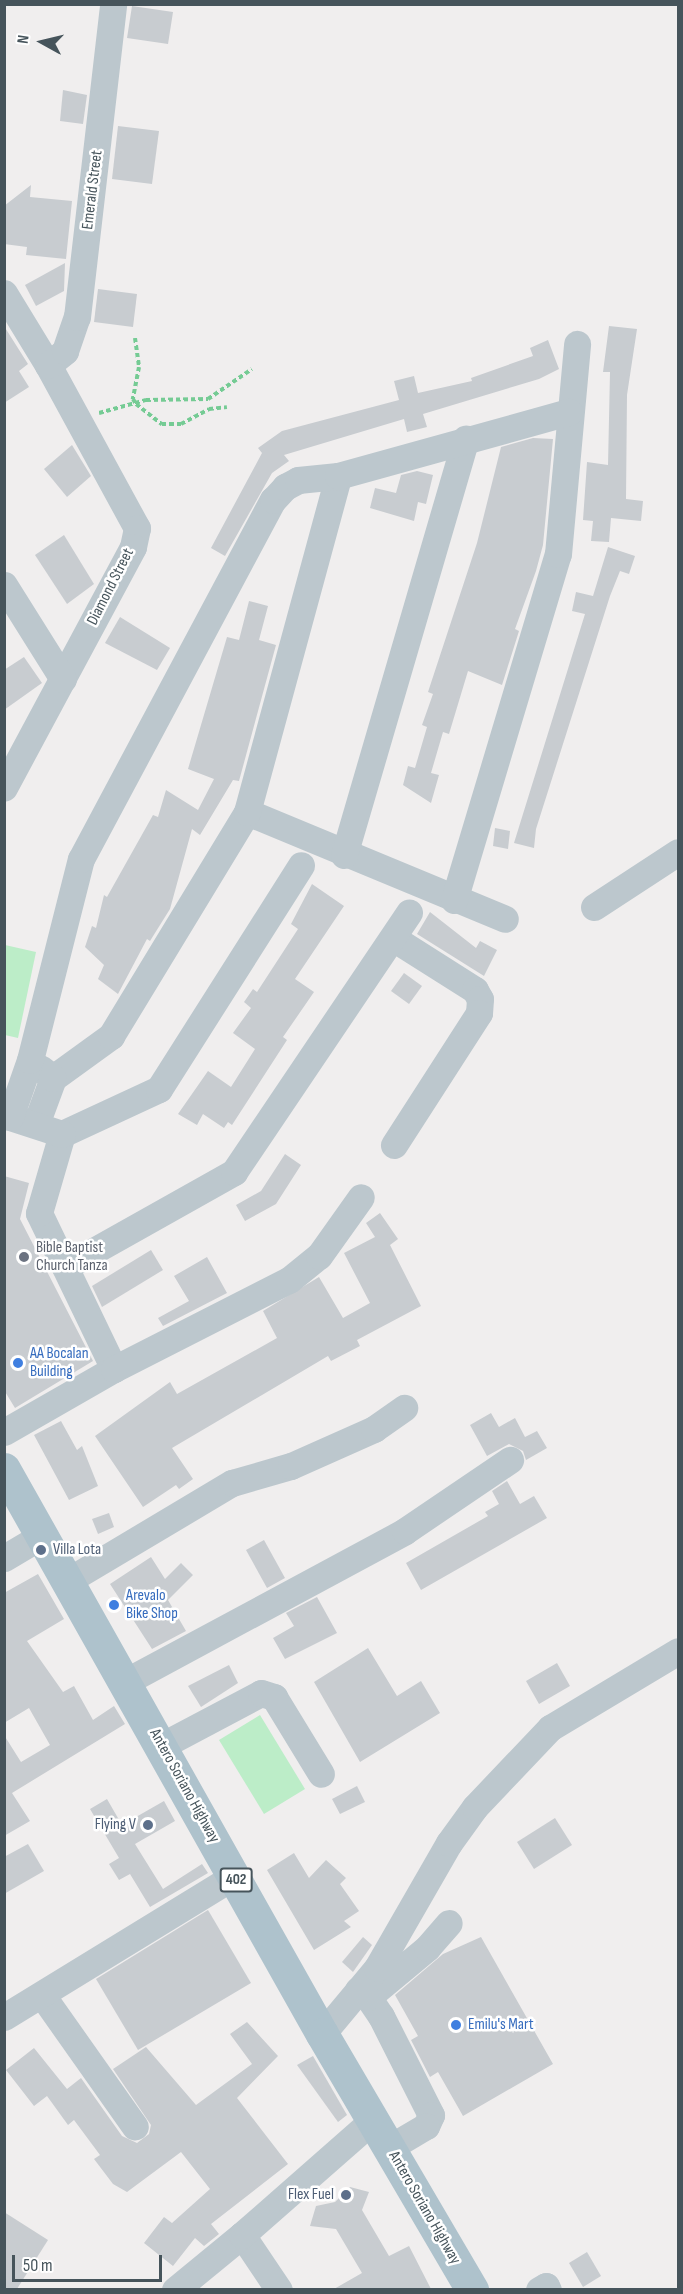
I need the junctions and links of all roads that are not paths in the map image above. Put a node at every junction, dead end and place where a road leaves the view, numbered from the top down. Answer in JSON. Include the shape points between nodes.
{"nodes":[{"id":1,"x":113,"y":4,"type":"edge"},
{"id":2,"x":4,"y":293,"type":"edge"},
{"id":3,"x":577,"y":344,"type":"dead end"},
{"id":4,"x":48,"y":365,"type":"junction"},
{"id":5,"x":569,"y":412,"type":"junction"},
{"id":6,"x":466,"y":438,"type":"junction"},
{"id":7,"x":338,"y":476,"type":"junction"},
{"id":8,"x":4,"y":585,"type":"edge"},
{"id":9,"x":63,"y":679,"type":"junction"},
{"id":10,"x":4,"y":788,"type":"edge"},
{"id":11,"x":247,"y":812,"type":"junction"},
{"id":12,"x":678,"y":852,"type":"edge"},
{"id":13,"x":344,"y":855,"type":"junction"},
{"id":14,"x":301,"y":865,"type":"dead end"},
{"id":15,"x":454,"y":900,"type":"junction"},
{"id":16,"x":594,"y":907,"type":"dead end"},
{"id":17,"x":409,"y":913,"type":"dead end"},
{"id":18,"x":505,"y":919,"type":"dead end"},
{"id":19,"x":393,"y":938,"type":"junction"},
{"id":20,"x":30,"y":1060,"type":"junction"},
{"id":21,"x":53,"y":1078,"type":"junction"},
{"id":22,"x":7,"y":1116,"type":"edge"},
{"id":23,"x":36,"y":1124,"type":"junction"},
{"id":24,"x":62,"y":1134,"type":"junction"},
{"id":25,"x":394,"y":1145,"type":"dead end"},
{"id":26,"x":361,"y":1197,"type":"dead end"},
{"id":27,"x":65,"y":1268,"type":"junction"},
{"id":28,"x":114,"y":1369,"type":"junction"},
{"id":29,"x":404,"y":1408,"type":"dead end"},
{"id":30,"x":4,"y":1432,"type":"edge"},
{"id":31,"x":510,"y":1460,"type":"dead end"},
{"id":32,"x":4,"y":1469,"type":"edge"},
{"id":33,"x":43,"y":1534,"type":"junction"},
{"id":34,"x":4,"y":1558,"type":"edge"},
{"id":35,"x":69,"y":1580,"type":"junction"},
{"id":36,"x":678,"y":1651,"type":"edge"},
{"id":37,"x":125,"y":1682,"type":"junction"},
{"id":38,"x":161,"y":1746,"type":"junction"},
{"id":39,"x":321,"y":1774,"type":"dead end"},
{"id":40,"x":234,"y":1876,"type":"junction"},
{"id":41,"x":449,"y":1923,"type":"dead end"},
{"id":42,"x":363,"y":1994,"type":"junction"},
{"id":43,"x":42,"y":1995,"type":"junction"},
{"id":44,"x":4,"y":2017,"type":"edge"},
{"id":45,"x":322,"y":2034,"type":"junction"},
{"id":46,"x":373,"y":2120,"type":"junction"},
{"id":47,"x":135,"y":2127,"type":"dead end"},
{"id":48,"x":389,"y":2148,"type":"junction"},
{"id":49,"x":242,"y":2235,"type":"junction"},
{"id":50,"x":175,"y":2289,"type":"edge"},
{"id":51,"x":279,"y":2289,"type":"edge"},
{"id":52,"x":472,"y":2289,"type":"edge"},
{"id":53,"x":539,"y":2289,"type":"edge"},
{"id":54,"x":548,"y":2289,"type":"edge"}],
"edges":[{"from":1,"to":4,"type":"street","name":"Emerald Street","via":[[77,317],[65,351]]},
{"from":2,"to":4,"type":"street","name":"Diamond Street"},
{"from":3,"to":5,"type":"street"},
{"from":4,"to":9,"type":"street","name":"Diamond Street","via":[[137,528],[132,547]]},
{"from":5,"to":6,"type":"street"},
{"from":5,"to":15,"type":"street","via":[[558,554]]},
{"from":6,"to":7,"type":"street"},
{"from":6,"to":13,"type":"street"},
{"from":7,"to":11,"type":"street"},
{"from":7,"to":20,"type":"street","via":[[298,480],[273,500],[81,859]]},
{"from":8,"to":9,"type":"street"},
{"from":9,"to":10,"type":"street","name":"Diamond Street"},
{"from":11,"to":13,"type":"street"},
{"from":11,"to":21,"type":"street","via":[[111,1036]]},
{"from":12,"to":16,"type":"street"},
{"from":13,"to":15,"type":"street"},
{"from":14,"to":24,"type":"street","via":[[159,1089]]},
{"from":15,"to":18,"type":"street"},
{"from":17,"to":19,"type":"street"},
{"from":19,"to":25,"type":"street","via":[[475,990],[480,999],[479,1013]]},
{"from":19,"to":27,"type":"street","via":[[234,1172]]},
{"from":20,"to":21,"type":"street"},
{"from":20,"to":22,"type":"street"},
{"from":21,"to":23,"type":"street"},
{"from":22,"to":23,"type":"street"},
{"from":23,"to":24,"type":"street"},
{"from":24,"to":27,"type":"street","via":[[39,1213]]},
{"from":26,"to":28,"type":"street","via":[[319,1256],[289,1280]]},
{"from":27,"to":28,"type":"street"},
{"from":28,"to":30,"type":"street"},
{"from":29,"to":35,"type":"street","via":[[374,1429],[291,1466],[232,1483]]},
{"from":31,"to":37,"type":"street","via":[[405,1531]]},
{"from":32,"to":33,"type":"main road","name":"Antero Soriano Highway","number":"402"},
{"from":33,"to":34,"type":"street"},
{"from":33,"to":35,"type":"main road","name":"Antero Soriano Highway","number":"402"},
{"from":35,"to":37,"type":"main road","name":"Antero Soriano Highway","number":"402"},
{"from":36,"to":42,"type":"street","via":[[550,1728],[468,1816]]},
{"from":37,"to":38,"type":"main road","name":"Antero Soriano Highway","number":"402"},
{"from":38,"to":39,"type":"street","via":[[261,1693],[274,1697]]},
{"from":38,"to":40,"type":"main road","name":"Antero Soriano Highway","number":"402"},
{"from":40,"to":43,"type":"street"},
{"from":40,"to":45,"type":"main road","name":"Antero Soriano Highway","number":"402"},
{"from":41,"to":42,"type":"street","via":[[428,1948]]},
{"from":42,"to":45,"type":"street"},
{"from":42,"to":48,"type":"street","via":[[431,2115],[426,2126]]},
{"from":43,"to":44,"type":"street"},
{"from":43,"to":47,"type":"street"},
{"from":45,"to":46,"type":"main road","name":"Antero Soriano Highway","number":"402"},
{"from":46,"to":48,"type":"main road","name":"Antero Soriano Highway","number":"402"},
{"from":46,"to":49,"type":"street"},
{"from":48,"to":52,"type":"main road","name":"Antero Soriano Highway","number":"402"},
{"from":49,"to":50,"type":"street"},
{"from":49,"to":51,"type":"street"},
{"from":53,"to":54,"type":"street"}]}
